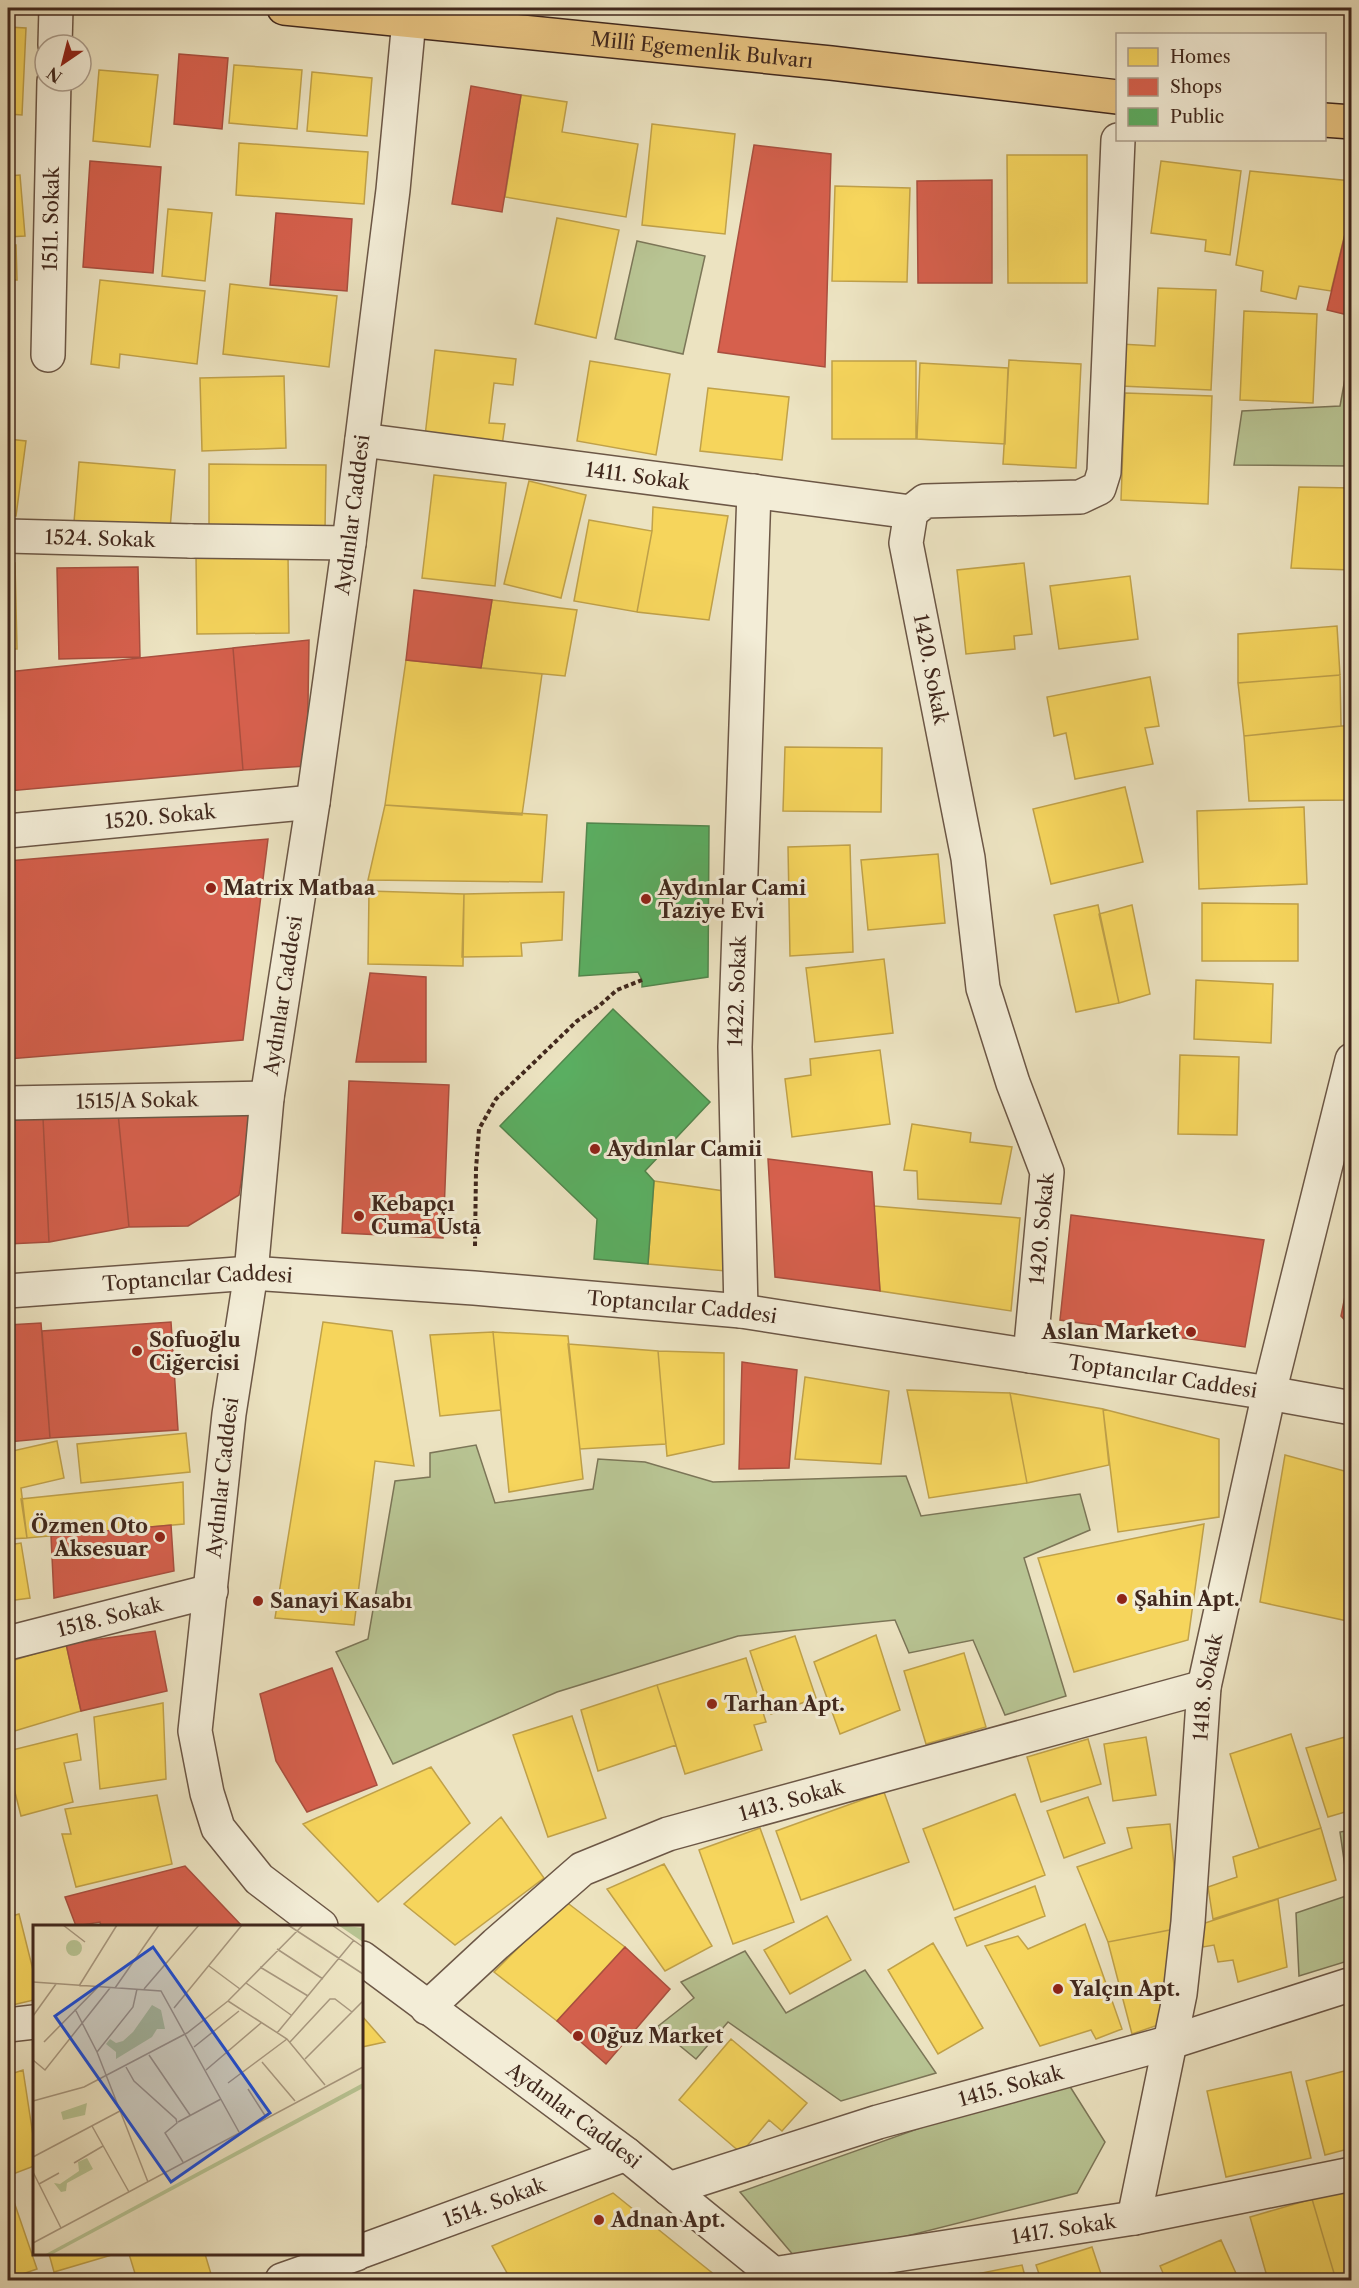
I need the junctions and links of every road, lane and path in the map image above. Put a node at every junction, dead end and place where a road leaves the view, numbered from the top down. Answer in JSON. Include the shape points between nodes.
{"nodes":[{"id":1,"x":56,"y":8,"type":"edge"},
{"id":2,"x":285,"y":8,"type":"edge"},
{"id":3,"x":409,"y":20,"type":"junction"},
{"id":4,"x":55,"y":33,"type":"edge"},
{"id":5,"x":54,"y":93,"type":"edge"},
{"id":6,"x":1116,"y":97,"type":"edge"},
{"id":7,"x":1326,"y":120,"type":"edge"},
{"id":8,"x":1352,"y":122,"type":"edge"},
{"id":9,"x":1118,"y":141,"type":"edge"},
{"id":10,"x":48,"y":356,"type":"dead end"},
{"id":11,"x":362,"y":440,"type":"junction"},
{"id":12,"x":754,"y":491,"type":"junction"},
{"id":13,"x":911,"y":512,"type":"junction"},
{"id":14,"x":8,"y":536,"type":"edge"},
{"id":15,"x":349,"y":543,"type":"junction"},
{"id":16,"x":313,"y":802,"type":"junction"},
{"id":17,"x":8,"y":831,"type":"edge"},
{"id":18,"x":642,"y":980,"type":"dead end"},
{"id":19,"x":1352,"y":1060,"type":"edge"},
{"id":20,"x":267,"y":1098,"type":"junction"},
{"id":21,"x":8,"y":1103,"type":"edge"},
{"id":22,"x":251,"y":1273,"type":"junction"},
{"id":23,"x":474,"y":1288,"type":"junction"},
{"id":24,"x":8,"y":1291,"type":"edge"},
{"id":25,"x":741,"y":1311,"type":"junction"},
{"id":26,"x":1029,"y":1356,"type":"junction"},
{"id":27,"x":1269,"y":1393,"type":"junction"},
{"id":28,"x":1352,"y":1408,"type":"edge"},
{"id":29,"x":211,"y":1591,"type":"junction"},
{"id":30,"x":8,"y":1643,"type":"edge"},
{"id":31,"x":1204,"y":1687,"type":"junction"},
{"id":32,"x":320,"y":1925,"type":"edge"},
{"id":33,"x":363,"y":1961,"type":"edge"},
{"id":34,"x":1352,"y":1984,"type":"edge"},
{"id":35,"x":428,"y":2008,"type":"junction"},
{"id":36,"x":33,"y":2022,"type":"edge"},
{"id":37,"x":8,"y":2025,"type":"edge"},
{"id":38,"x":1171,"y":2042,"type":"junction"},
{"id":39,"x":626,"y":2154,"type":"junction"},
{"id":40,"x":1352,"y":2174,"type":"edge"},
{"id":41,"x":669,"y":2189,"type":"junction"},
{"id":42,"x":1134,"y":2218,"type":"junction"},
{"id":43,"x":363,"y":2251,"type":"edge"},
{"id":44,"x":351,"y":2255,"type":"edge"},
{"id":45,"x":777,"y":2277,"type":"edge"},
{"id":46,"x":282,"y":2280,"type":"edge"}],
"edges":[{"from":1,"to":4,"type":"street"},
{"from":2,"to":3,"type":"main road","name":"Millî Egemenlik Bulvarı"},
{"from":3,"to":6,"type":"main road","name":"Millî Egemenlik Bulvarı"},
{"from":3,"to":11,"type":"street","name":"Aydınlar Caddesi","via":[[393,190]]},
{"from":5,"to":10,"type":"street","name":"1511. Sokak"},
{"from":7,"to":8,"type":"main road"},
{"from":9,"to":13,"type":"street","via":[[1104,472],[1099,488],[1080,497],[925,501]]},
{"from":11,"to":12,"type":"street","name":"1411. Sokak"},
{"from":11,"to":15,"type":"street","name":"Aydınlar Caddesi"},
{"from":12,"to":13,"type":"street","name":"1411. Sokak"},
{"from":12,"to":25,"type":"street","name":"1422. Sokak","via":[[735,1047]]},
{"from":13,"to":26,"type":"street","name":"1420. Sokak","via":[[906,543],[968,858],[983,988],[1047,1172]]},
{"from":14,"to":15,"type":"street","name":"1524. Sokak"},
{"from":15,"to":16,"type":"street","name":"Aydınlar Caddesi"},
{"from":16,"to":17,"type":"street","name":"1520. Sokak"},
{"from":16,"to":20,"type":"street","name":"Aydınlar Caddesi"},
{"from":18,"to":23,"type":"path","via":[[617,990],[561,1035],[496,1099],[479,1129]]},
{"from":19,"to":27,"type":"street","name":"1418. Sokak"},
{"from":20,"to":21,"type":"street","name":"1515/A Sokak"},
{"from":20,"to":22,"type":"street","name":"Aydınlar Caddesi"},
{"from":22,"to":23,"type":"street","name":"Toptancılar Caddesi"},
{"from":22,"to":24,"type":"street","name":"Toptancılar Caddesi"},
{"from":22,"to":29,"type":"street","name":"Aydınlar Caddesi","via":[[229,1414]]},
{"from":23,"to":25,"type":"street","name":"Toptancılar Caddesi"},
{"from":25,"to":26,"type":"street","name":"Toptancılar Caddesi"},
{"from":26,"to":27,"type":"street","name":"Toptancılar Caddesi"},
{"from":27,"to":28,"type":"street","name":"Toptancılar Caddesi"},
{"from":27,"to":31,"type":"street","name":"1418. Sokak"},
{"from":29,"to":30,"type":"street","name":"1518. Sokak"},
{"from":29,"to":32,"type":"street","name":"Aydınlar Caddesi","via":[[195,1731],[218,1828],[259,1879]]},
{"from":31,"to":35,"type":"street","name":"1413. Sokak","via":[[668,1834],[582,1869]]},
{"from":31,"to":38,"type":"street","name":"1418. Sokak","via":[[1188,1922]]},
{"from":33,"to":35,"type":"street","name":"Aydınlar Caddesi"},
{"from":34,"to":38,"type":"street","name":"1415. Sokak"},
{"from":35,"to":39,"type":"street","name":"Aydınlar Caddesi"},
{"from":36,"to":37,"type":"street"},
{"from":38,"to":41,"type":"street","name":"1415. Sokak","via":[[878,2122]]},
{"from":38,"to":42,"type":"street","name":"1418. Sokak"},
{"from":39,"to":41,"type":"street","name":"Aydınlar Caddesi"},
{"from":39,"to":43,"type":"street","name":"1514. Sokak"},
{"from":40,"to":42,"type":"street","name":"1417. Sokak"},
{"from":41,"to":45,"type":"street","name":"Aydınlar Caddesi"},
{"from":42,"to":45,"type":"street","name":"1417. Sokak"},
{"from":44,"to":46,"type":"street"}]}
